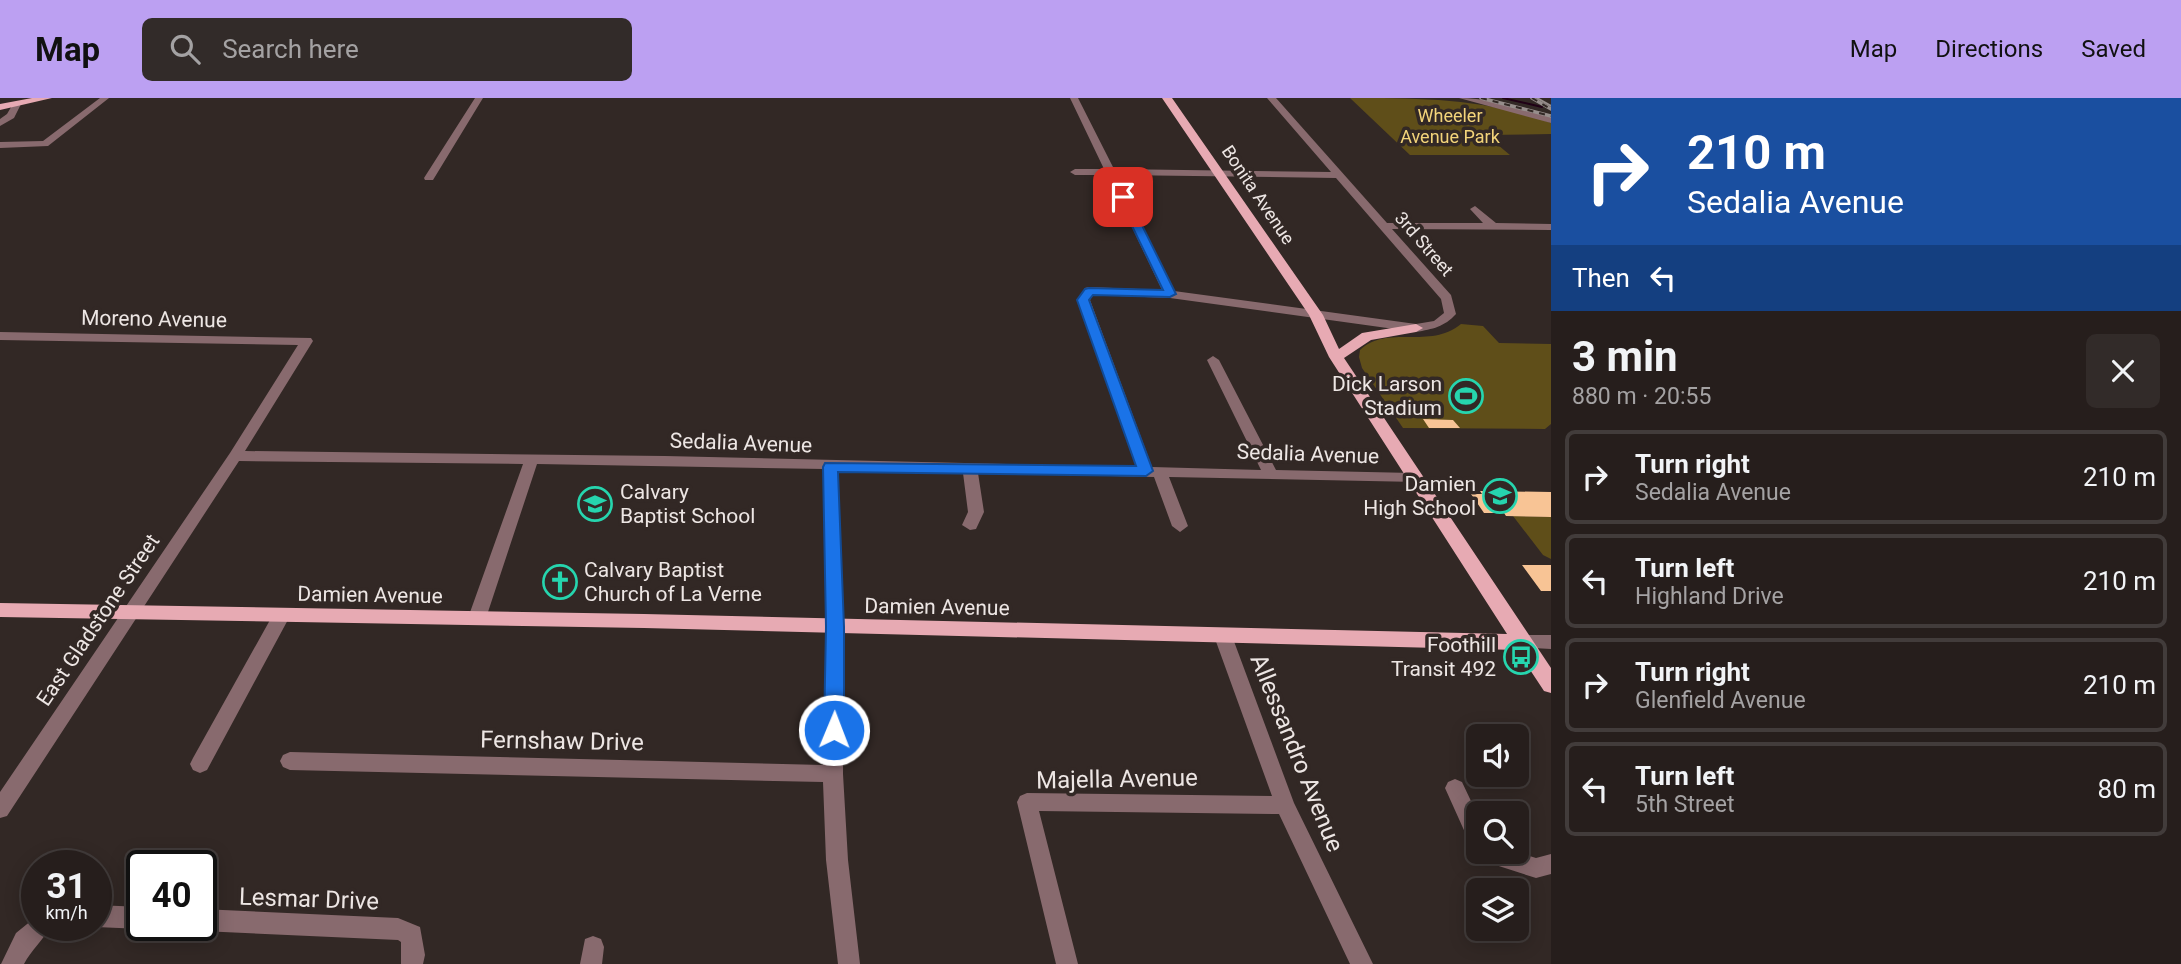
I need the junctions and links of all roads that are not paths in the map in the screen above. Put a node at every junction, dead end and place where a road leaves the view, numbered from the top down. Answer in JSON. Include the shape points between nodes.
{"nodes":[{"id":1,"x":47,"y":98,"type":"edge"},
{"id":2,"x":105,"y":98,"type":"edge"},
{"id":3,"x":479,"y":98,"type":"edge"},
{"id":4,"x":1074,"y":98,"type":"edge"},
{"id":5,"x":1167,"y":98,"type":"edge"},
{"id":6,"x":1271,"y":98,"type":"edge"},
{"id":7,"x":1463,"y":98,"type":"edge"},
{"id":8,"x":17,"y":104,"type":"junction"},
{"id":9,"x":0,"y":107,"type":"edge"},
{"id":10,"x":1551,"y":120,"type":"edge"},
{"id":11,"x":0,"y":123,"type":"edge"},
{"id":12,"x":0,"y":145,"type":"edge"},
{"id":13,"x":1075,"y":172,"type":"dead end"},
{"id":14,"x":1111,"y":172,"type":"junction"},
{"id":15,"x":1220,"y":173,"type":"junction"},
{"id":16,"x":1338,"y":175,"type":"junction"},
{"id":17,"x":429,"y":178,"type":"dead end"},
{"id":18,"x":1475,"y":209,"type":"dead end"},
{"id":19,"x":1385,"y":226,"type":"junction"},
{"id":20,"x":1493,"y":227,"type":"junction"},
{"id":21,"x":1551,"y":228,"type":"edge"},
{"id":22,"x":1170,"y":294,"type":"junction"},
{"id":23,"x":1316,"y":315,"type":"junction"},
{"id":24,"x":1416,"y":328,"type":"junction"},
{"id":25,"x":0,"y":336,"type":"edge"},
{"id":26,"x":307,"y":341,"type":"joint"},
{"id":27,"x":1336,"y":357,"type":"junction"},
{"id":28,"x":1213,"y":360,"type":"dead end"},
{"id":29,"x":235,"y":456,"type":"junction"},
{"id":30,"x":531,"y":461,"type":"junction"},
{"id":31,"x":831,"y":467,"type":"junction"},
{"id":32,"x":970,"y":469,"type":"junction"},
{"id":33,"x":1152,"y":471,"type":"junction"},
{"id":34,"x":1271,"y":474,"type":"junction"},
{"id":35,"x":1413,"y":478,"type":"junction"},
{"id":36,"x":970,"y":525,"type":"dead end"},
{"id":37,"x":1180,"y":526,"type":"dead end"},
{"id":38,"x":0,"y":610,"type":"edge"},
{"id":39,"x":129,"y":613,"type":"junction"},
{"id":40,"x":281,"y":616,"type":"junction"},
{"id":41,"x":477,"y":618,"type":"junction"},
{"id":42,"x":835,"y":627,"type":"junction"},
{"id":43,"x":1223,"y":636,"type":"junction"},
{"id":44,"x":1521,"y":642,"type":"junction"},
{"id":45,"x":1551,"y":642,"type":"edge"},
{"id":46,"x":1551,"y":685,"type":"edge"},
{"id":47,"x":289,"y":761,"type":"dead end"},
{"id":48,"x":200,"y":764,"type":"dead end"},
{"id":49,"x":833,"y":774,"type":"junction"},
{"id":50,"x":1455,"y":788,"type":"dead end"},
{"id":51,"x":1285,"y":806,"type":"junction"},
{"id":52,"x":0,"y":809,"type":"edge"},
{"id":53,"x":1466,"y":812,"type":"edge"},
{"id":54,"x":1521,"y":864,"type":"edge"},
{"id":55,"x":1551,"y":864,"type":"edge"},
{"id":56,"x":217,"y":921,"type":"edge"},
{"id":57,"x":24,"y":941,"type":"edge"},
{"id":58,"x":12,"y":964,"type":"edge"},
{"id":59,"x":412,"y":964,"type":"edge"},
{"id":60,"x":849,"y":964,"type":"edge"},
{"id":61,"x":1067,"y":964,"type":"edge"},
{"id":62,"x":1362,"y":964,"type":"edge"}],
"edges":[{"from":1,"to":8,"type":"main road"},
{"from":2,"to":12,"type":"street","via":[[44,144]]},
{"from":3,"to":17,"type":"street"},
{"from":4,"to":14,"type":"street"},
{"from":5,"to":15,"type":"main road","name":"Bonita Avenue"},
{"from":6,"to":16,"type":"street","name":"3rd Street"},
{"from":7,"to":10,"type":"street"},
{"from":8,"to":9,"type":"main road"},
{"from":8,"to":11,"type":"street","via":[[11,116]]},
{"from":13,"to":14,"type":"street"},
{"from":14,"to":15,"type":"street"},
{"from":14,"to":22,"type":"street"},
{"from":15,"to":16,"type":"street"},
{"from":15,"to":23,"type":"main road","name":"Bonita Avenue"},
{"from":16,"to":19,"type":"street","name":"3rd Street"},
{"from":18,"to":20,"type":"street"},
{"from":19,"to":20,"type":"street"},
{"from":19,"to":24,"type":"street","name":"3rd Street","via":[[1447,298],[1451,314],[1438,324]]},
{"from":20,"to":21,"type":"street"},
{"from":22,"to":23,"type":"street","name":"3rd Street"},
{"from":22,"to":33,"type":"street","name":"3rd Street","via":[[1089,291],[1083,300]]},
{"from":23,"to":24,"type":"street","name":"3rd Street"},
{"from":23,"to":27,"type":"main road","name":"Bonita Avenue"},
{"from":24,"to":27,"type":"main road","via":[[1367,336]]},
{"from":25,"to":26,"type":"street","name":"Moreno Avenue"},
{"from":26,"to":29,"type":"street","name":"East Gladstone Street"},
{"from":27,"to":35,"type":"main road","name":"Bonita Avenue"},
{"from":28,"to":34,"type":"street"},
{"from":29,"to":30,"type":"street","name":"Sedalia Avenue"},
{"from":29,"to":39,"type":"street","name":"East Gladstone Street"},
{"from":30,"to":31,"type":"street","name":"Sedalia Avenue"},
{"from":30,"to":41,"type":"street"},
{"from":31,"to":32,"type":"street","name":"Sedalia Avenue"},
{"from":31,"to":42,"type":"street"},
{"from":32,"to":33,"type":"street","name":"Sedalia Avenue"},
{"from":32,"to":36,"type":"street","via":[[975,512]]},
{"from":33,"to":34,"type":"street","name":"Sedalia Avenue"},
{"from":33,"to":37,"type":"street"},
{"from":34,"to":35,"type":"street","name":"Sedalia Avenue"},
{"from":35,"to":44,"type":"main road","name":"Bonita Avenue"},
{"from":38,"to":39,"type":"main road","name":"Damien Avenue"},
{"from":39,"to":40,"type":"main road","name":"Damien Avenue"},
{"from":39,"to":52,"type":"street","name":"East Gladstone Street"},
{"from":40,"to":41,"type":"main road","name":"Damien Avenue"},
{"from":40,"to":48,"type":"street","name":"Damien Avenue"},
{"from":41,"to":42,"type":"main road","name":"Damien Avenue"},
{"from":42,"to":43,"type":"main road","name":"Damien Avenue"},
{"from":42,"to":49,"type":"street"},
{"from":43,"to":44,"type":"main road","name":"Damien Avenue"},
{"from":43,"to":51,"type":"street","name":"Allessandro Avenue"},
{"from":44,"to":45,"type":"street","name":"Damien Avenue"},
{"from":44,"to":46,"type":"main road","name":"Bonita Avenue"},
{"from":47,"to":49,"type":"street","name":"Fernshaw Drive"},
{"from":49,"to":60,"type":"street","via":[[836,860]]},
{"from":50,"to":53,"type":"street"},
{"from":51,"to":61,"type":"street","name":"Majella Avenue","via":[[1027,802]]},
{"from":51,"to":62,"type":"street","name":"Allessandro Avenue"},
{"from":54,"to":55,"type":"street","via":[[1536,869]]},
{"from":56,"to":59,"type":"street","name":"Lesmar Drive","via":[[398,929],[412,935]]},
{"from":57,"to":58,"type":"street"}]}
